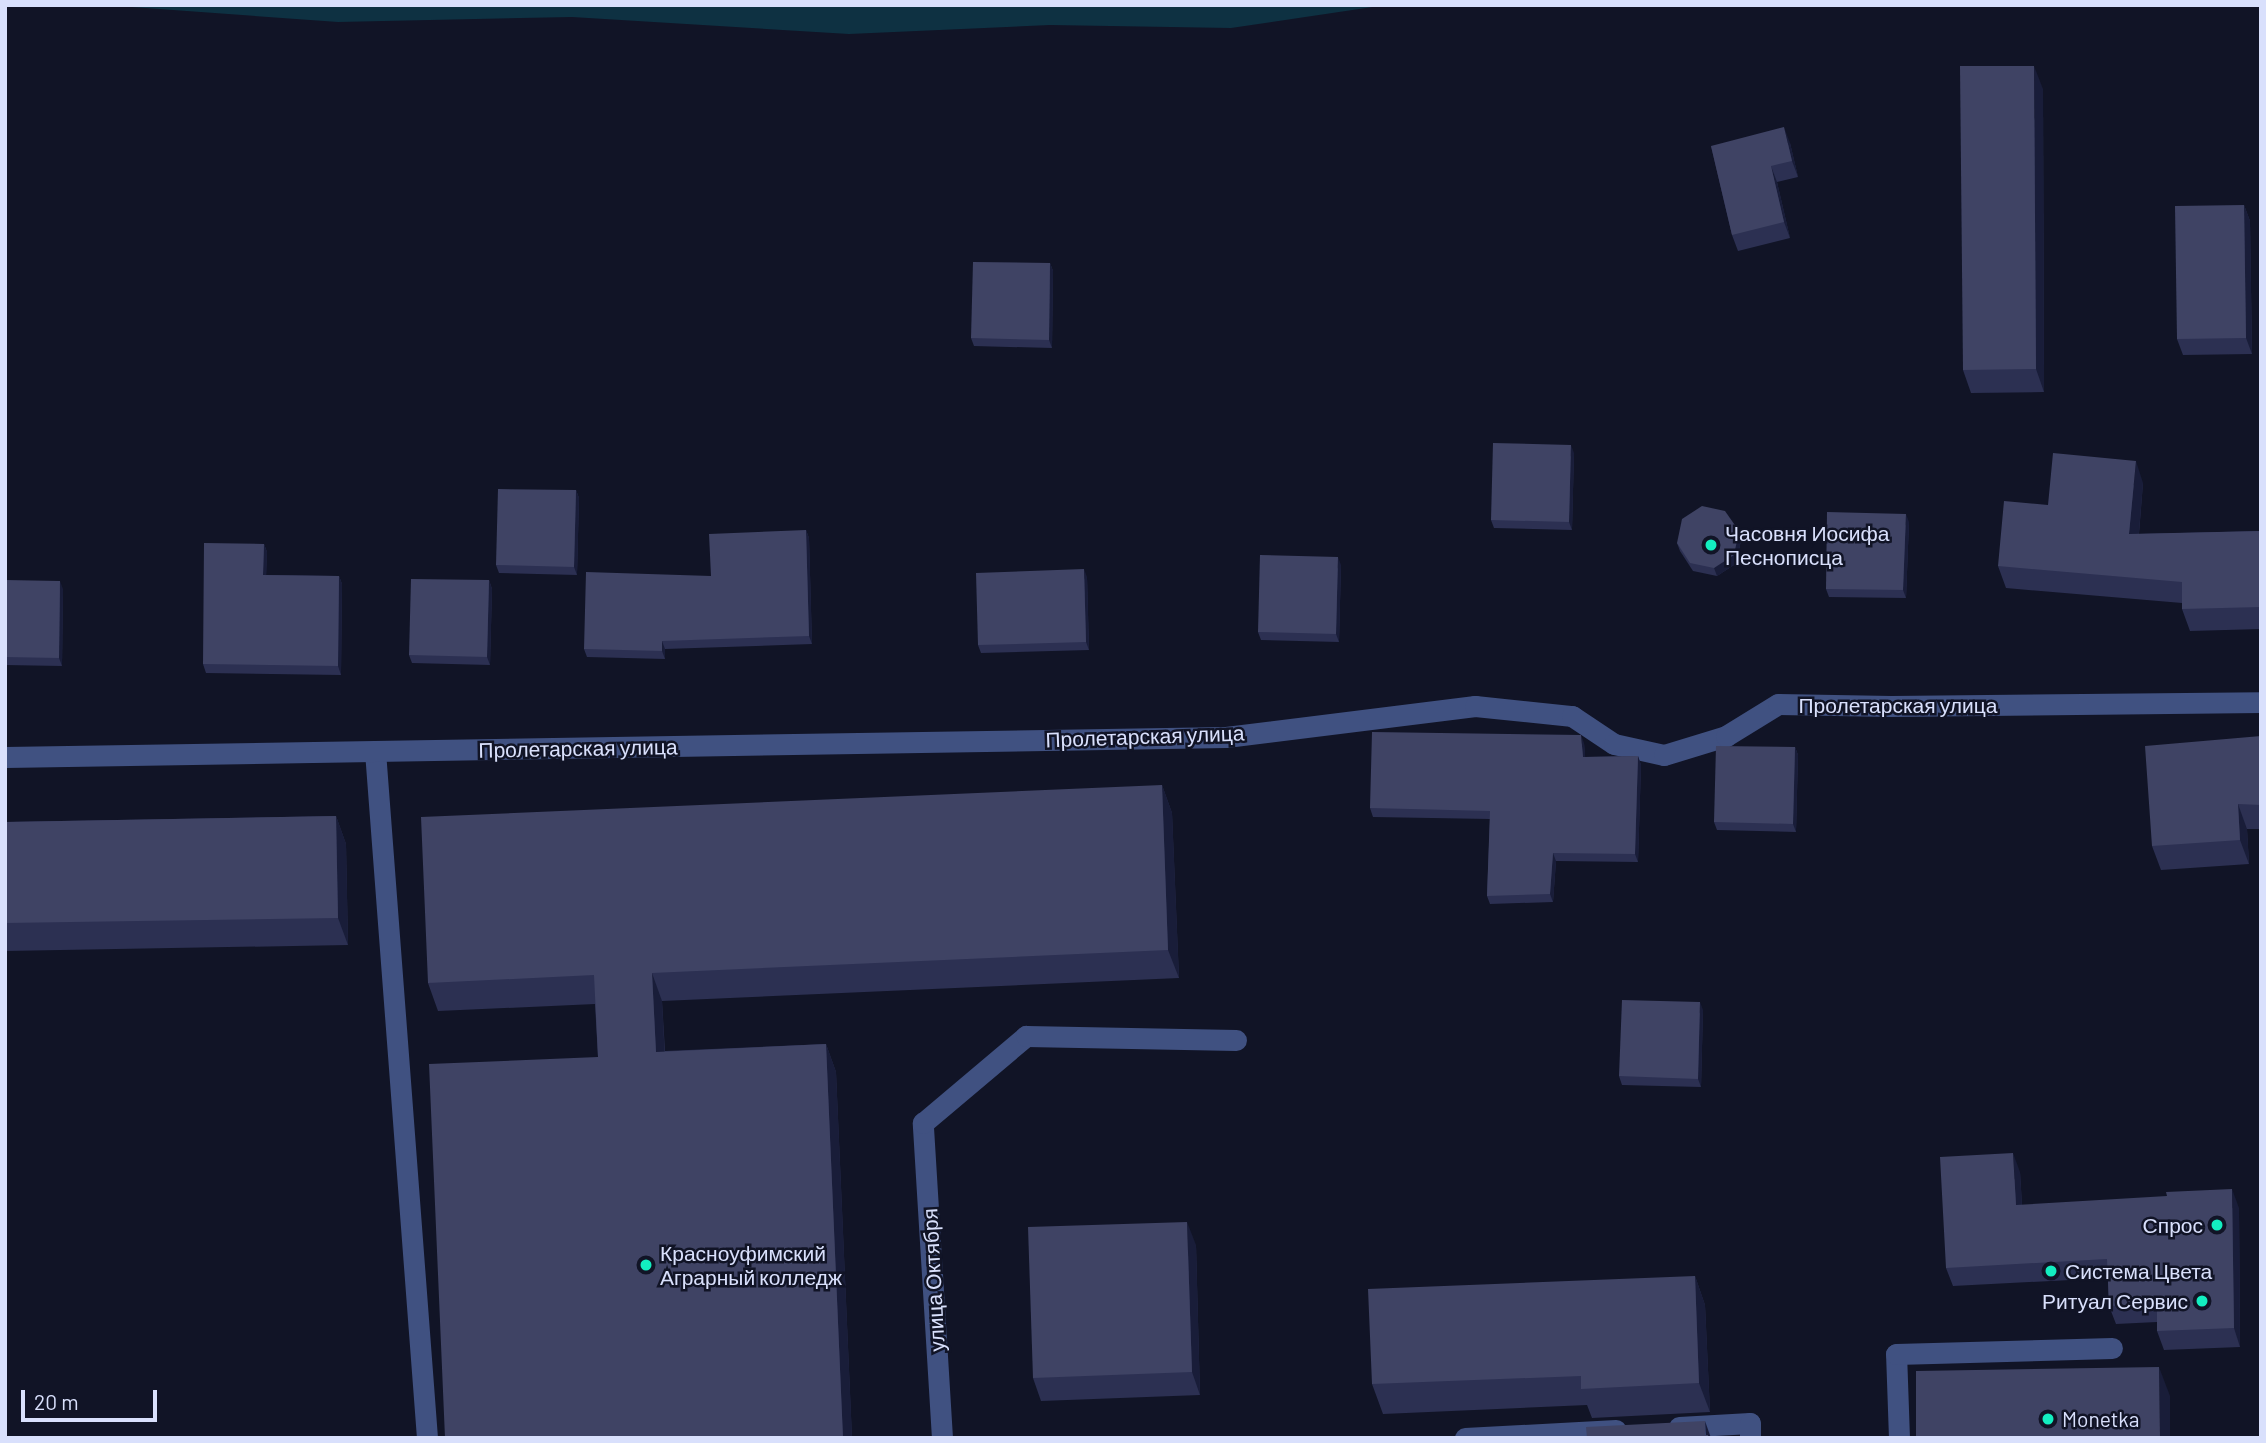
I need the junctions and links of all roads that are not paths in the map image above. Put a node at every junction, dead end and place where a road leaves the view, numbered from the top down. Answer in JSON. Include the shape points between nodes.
{"nodes":[{"id":1,"x":2261,"y":702,"type":"edge"},
{"id":2,"x":375,"y":751,"type":"junction"},
{"id":3,"x":5,"y":757,"type":"edge"},
{"id":4,"x":1236,"y":1040,"type":"dead end"},
{"id":5,"x":2112,"y":1348,"type":"dead end"},
{"id":6,"x":426,"y":1438,"type":"edge"},
{"id":7,"x":942,"y":1438,"type":"edge"},
{"id":8,"x":1465,"y":1438,"type":"edge"},
{"id":9,"x":1750,"y":1438,"type":"edge"},
{"id":10,"x":1899,"y":1438,"type":"edge"}],
"edges":[{"from":1,"to":2,"type":"street","name":"Пролетарская улица","via":[[1778,704],[1726,736],[1664,755],[1614,744],[1572,716],[1475,706],[1226,737]]},
{"from":2,"to":3,"type":"street","name":"Пролетарская улица"},
{"from":2,"to":6,"type":"street"},
{"from":4,"to":7,"type":"street","name":"улица Октября","via":[[1026,1036],[923,1123]]},
{"from":5,"to":10,"type":"street","via":[[1896,1353]]},
{"from":8,"to":9,"type":"street","via":[[1750,1423]]}]}
